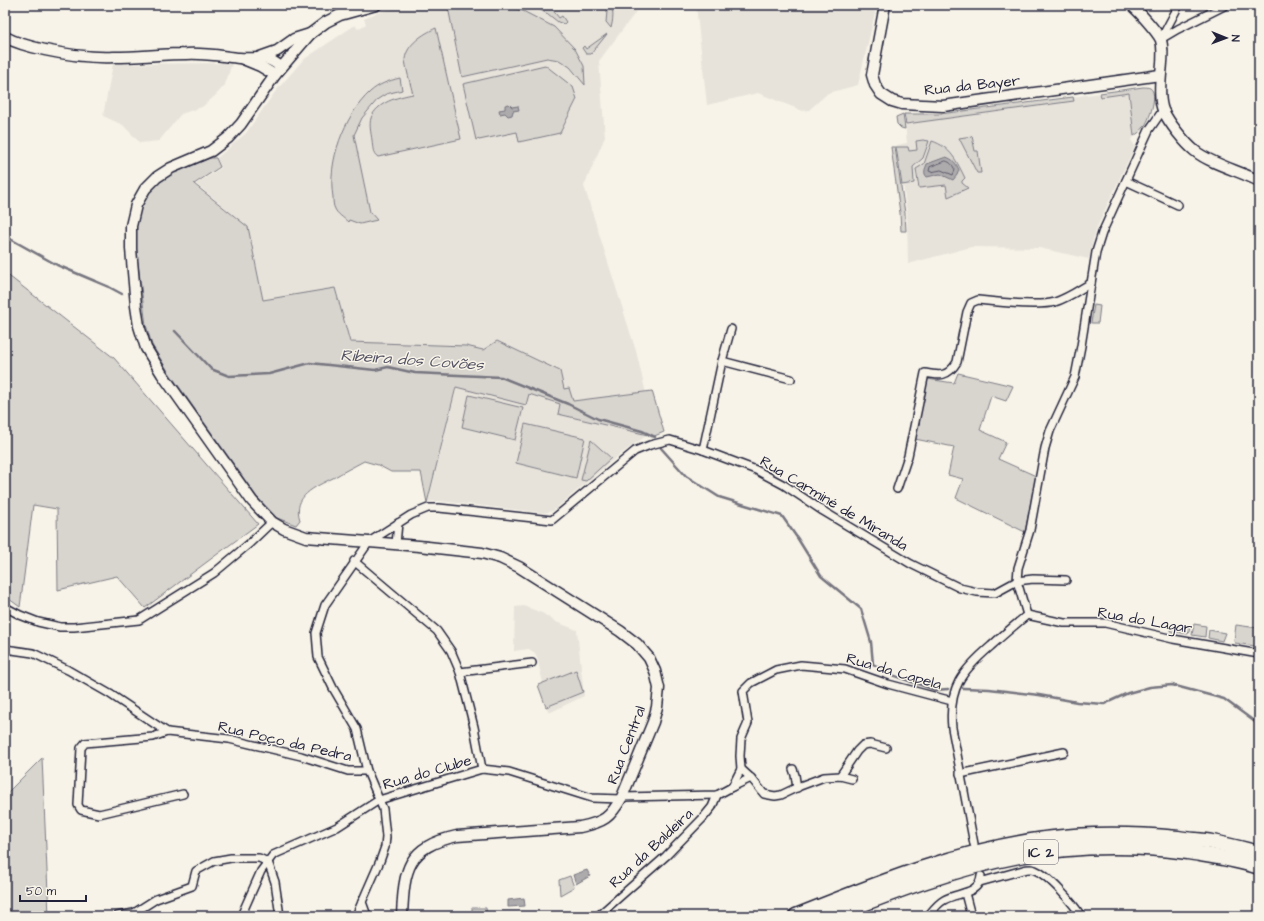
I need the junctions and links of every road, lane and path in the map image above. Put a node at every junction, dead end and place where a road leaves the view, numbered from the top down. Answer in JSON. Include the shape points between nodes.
{"nodes":[{"id":1,"x":376,"y":5,"type":"edge"},
{"id":2,"x":885,"y":5,"type":"edge"},
{"id":3,"x":1131,"y":5,"type":"edge"},
{"id":4,"x":1179,"y":5,"type":"edge"},
{"id":5,"x":1226,"y":5,"type":"edge"},
{"id":6,"x":310,"y":34,"type":"junction"},
{"id":7,"x":5,"y":37,"type":"edge"},
{"id":8,"x":1161,"y":40,"type":"junction"},
{"id":9,"x":241,"y":58,"type":"junction"},
{"id":10,"x":258,"y":58,"type":"junction"},
{"id":11,"x":278,"y":71,"type":"junction"},
{"id":12,"x":1160,"y":76,"type":"junction"},
{"id":13,"x":1163,"y":110,"type":"junction"},
{"id":14,"x":1126,"y":181,"type":"junction"},
{"id":15,"x":1259,"y":181,"type":"edge"},
{"id":16,"x":1178,"y":205,"type":"dead end"},
{"id":17,"x":1090,"y":283,"type":"junction"},
{"id":18,"x":731,"y":329,"type":"dead end"},
{"id":19,"x":722,"y":361,"type":"junction"},
{"id":20,"x":791,"y":379,"type":"dead end"},
{"id":21,"x":702,"y":450,"type":"junction"},
{"id":22,"x":898,"y":490,"type":"dead end"},
{"id":23,"x":272,"y":522,"type":"junction"},
{"id":24,"x":398,"y":523,"type":"junction"},
{"id":25,"x":369,"y":542,"type":"junction"},
{"id":26,"x":396,"y":544,"type":"junction"},
{"id":27,"x":354,"y":561,"type":"junction"},
{"id":28,"x":1066,"y":580,"type":"dead end"},
{"id":29,"x":1017,"y":581,"type":"junction"},
{"id":30,"x":5,"y":607,"type":"edge"},
{"id":31,"x":1027,"y":615,"type":"junction"},
{"id":32,"x":5,"y":649,"type":"edge"},
{"id":33,"x":1259,"y":654,"type":"edge"},
{"id":34,"x":532,"y":663,"type":"dead end"},
{"id":35,"x":460,"y":672,"type":"junction"},
{"id":36,"x":952,"y":701,"type":"junction"},
{"id":37,"x":167,"y":732,"type":"junction"},
{"id":38,"x":886,"y":748,"type":"dead end"},
{"id":39,"x":1064,"y":752,"type":"dead end"},
{"id":40,"x":482,"y":769,"type":"junction"},
{"id":41,"x":793,"y":769,"type":"dead end"},
{"id":42,"x":741,"y":770,"type":"junction"},
{"id":43,"x":367,"y":771,"type":"junction"},
{"id":44,"x":960,"y":774,"type":"junction"},
{"id":45,"x":840,"y":776,"type":"junction"},
{"id":46,"x":750,"y":778,"type":"junction"},
{"id":47,"x":852,"y":779,"type":"dead end"},
{"id":48,"x":732,"y":787,"type":"junction"},
{"id":49,"x":797,"y":788,"type":"junction"},
{"id":50,"x":183,"y":794,"type":"dead end"},
{"id":51,"x":717,"y":795,"type":"junction"},
{"id":52,"x":622,"y":798,"type":"junction"},
{"id":53,"x":379,"y":800,"type":"junction"},
{"id":54,"x":974,"y":844,"type":"dead end"},
{"id":55,"x":1259,"y":853,"type":"edge"},
{"id":56,"x":268,"y":862,"type":"junction"},
{"id":57,"x":1259,"y":867,"type":"edge"},
{"id":58,"x":965,"y":893,"type":"junction"},
{"id":59,"x":362,"y":902,"type":"junction"},
{"id":60,"x":117,"y":916,"type":"edge"},
{"id":61,"x":241,"y":916,"type":"edge"},
{"id":62,"x":280,"y":916,"type":"edge"},
{"id":63,"x":356,"y":916,"type":"edge"},
{"id":64,"x":369,"y":916,"type":"edge"},
{"id":65,"x":402,"y":916,"type":"edge"},
{"id":66,"x":598,"y":916,"type":"edge"},
{"id":67,"x":796,"y":916,"type":"edge"},
{"id":68,"x":832,"y":916,"type":"edge"},
{"id":69,"x":928,"y":916,"type":"edge"},
{"id":70,"x":971,"y":916,"type":"edge"},
{"id":71,"x":1082,"y":916,"type":"edge"}],
"edges":[{"from":1,"to":6,"type":"street","via":[[338,16]]},
{"from":2,"to":12,"type":"street","name":"Rua da Bayer","via":[[872,75],[881,94],[897,103],[943,106]]},
{"from":3,"to":8,"type":"street"},
{"from":4,"to":8,"type":"street"},
{"from":5,"to":8,"type":"street"},
{"from":6,"to":10,"type":"street","via":[[294,39],[276,51]]},
{"from":6,"to":11,"type":"street","name":"Rua Central"},
{"from":7,"to":9,"type":"street","via":[[30,47],[83,56],[204,54]]},
{"from":8,"to":12,"type":"street","via":[[1163,56]]},
{"from":9,"to":10,"type":"street"},
{"from":9,"to":11,"type":"street"},
{"from":10,"to":11,"type":"street","via":[[273,60]]},
{"from":11,"to":23,"type":"street","name":"Rua Central","via":[[241,124],[228,138],[211,151],[171,168],[145,189],[136,205],[131,226],[136,306],[146,348],[252,501]]},
{"from":12,"to":13,"type":"street"},
{"from":13,"to":14,"type":"street","via":[[1149,130]]},
{"from":13,"to":15,"type":"street","via":[[1178,134],[1196,152]]},
{"from":14,"to":16,"type":"street"},
{"from":14,"to":17,"type":"street","via":[[1102,233]]},
{"from":17,"to":22,"type":"street","via":[[1053,303],[978,300],[971,303],[957,362],[953,369],[940,376],[925,373],[908,456]]},
{"from":17,"to":29,"type":"street","via":[[1075,376],[1045,448],[1030,530],[1018,568]]},
{"from":18,"to":19,"type":"street"},
{"from":19,"to":20,"type":"street"},
{"from":19,"to":21,"type":"street"},
{"from":21,"to":24,"type":"street","name":"Rua Carminé de Miranda","via":[[670,440],[635,451],[552,520],[428,508]]},
{"from":21,"to":29,"type":"street","name":"Rua Carminé de Miranda","via":[[756,470],[911,564],[960,588],[995,593]]},
{"from":23,"to":25,"type":"street","name":"Rua Central","via":[[306,537]]},
{"from":23,"to":30,"type":"street","via":[[214,573],[139,620],[60,627],[38,622]]},
{"from":24,"to":25,"type":"street","name":"Rua Carminé de Miranda"},
{"from":24,"to":26,"type":"street"},
{"from":25,"to":26,"type":"street","name":"Rua Central"},
{"from":25,"to":27,"type":"street","name":"Rua Carminé de Miranda"},
{"from":26,"to":52,"type":"street","name":"Rua Central","via":[[500,558],[524,570],[637,644],[655,670],[659,688],[653,722]]},
{"from":27,"to":35,"type":"street","via":[[437,631],[451,650]]},
{"from":27,"to":43,"type":"street","name":"Rua Carminé de Miranda","via":[[325,605],[316,633],[318,657],[357,729]]},
{"from":28,"to":29,"type":"street"},
{"from":29,"to":31,"type":"street"},
{"from":31,"to":33,"type":"street","name":"Rua do Lagar","via":[[1064,623],[1105,623]]},
{"from":31,"to":36,"type":"street","via":[[969,666],[959,682]]},
{"from":32,"to":37,"type":"street","via":[[33,653],[68,670]]},
{"from":34,"to":35,"type":"street"},
{"from":35,"to":40,"type":"street"},
{"from":36,"to":42,"type":"street","name":"Rua da Capela","via":[[888,684],[845,669],[801,665],[776,670],[751,683],[743,691],[748,722],[741,739]]},
{"from":36,"to":44,"type":"street","via":[[952,728]]},
{"from":37,"to":43,"type":"street","name":"Rua Poço da Pedra","via":[[229,739],[301,756],[348,771]]},
{"from":37,"to":50,"type":"street","name":"Rua Poço da Pedra","via":[[154,738],[85,742],[81,748],[78,805],[81,810],[99,814]]},
{"from":38,"to":45,"type":"street","via":[[863,745]]},
{"from":39,"to":44,"type":"street"},
{"from":40,"to":52,"type":"street","via":[[509,772],[592,798]]},
{"from":40,"to":53,"type":"street","name":"Rua do Clube"},
{"from":41,"to":49,"type":"street"},
{"from":42,"to":46,"type":"street"},
{"from":42,"to":48,"type":"street","name":"Rua da Capela"},
{"from":43,"to":53,"type":"street","name":"Rua Carminé de Miranda"},
{"from":44,"to":54,"type":"street"},
{"from":45,"to":47,"type":"street"},
{"from":45,"to":49,"type":"street","via":[[824,777]]},
{"from":46,"to":48,"type":"street"},
{"from":46,"to":49,"type":"street","via":[[764,794],[781,795]]},
{"from":48,"to":51,"type":"street"},
{"from":51,"to":52,"type":"street"},
{"from":51,"to":66,"type":"street","name":"Rua da Baldeira","via":[[704,818],[666,856]]},
{"from":52,"to":65,"type":"street","name":"Rua Central","via":[[608,816],[590,825],[457,836],[441,839],[429,845],[418,852],[409,866],[404,881]]},
{"from":53,"to":56,"type":"street","name":"Rua do Clube","via":[[337,827],[273,855]]},
{"from":53,"to":59,"type":"street","name":"Rua Carminé de Miranda","via":[[383,809],[385,846]]},
{"from":55,"to":67,"type":"highway","number":"IC 2","via":[[1211,842],[1140,835],[1105,834],[1045,839],[958,857]]},
{"from":56,"to":60,"type":"street","via":[[259,858],[214,861],[196,871],[192,886],[156,899],[134,913]]},
{"from":56,"to":61,"type":"street","via":[[261,871]]},
{"from":56,"to":62,"type":"street","via":[[276,882]]},
{"from":57,"to":68,"type":"highway","number":"IC 2","via":[[1166,849],[1114,847],[1048,851],[938,876]]},
{"from":58,"to":69,"type":"street","via":[[943,901]]},
{"from":58,"to":70,"type":"street"},
{"from":58,"to":71,"type":"street","via":[[975,889],[981,879],[1030,869],[1041,873],[1061,891]]},
{"from":59,"to":63,"type":"street","name":"Rua Carminé de Miranda"},
{"from":59,"to":64,"type":"street"}]}
